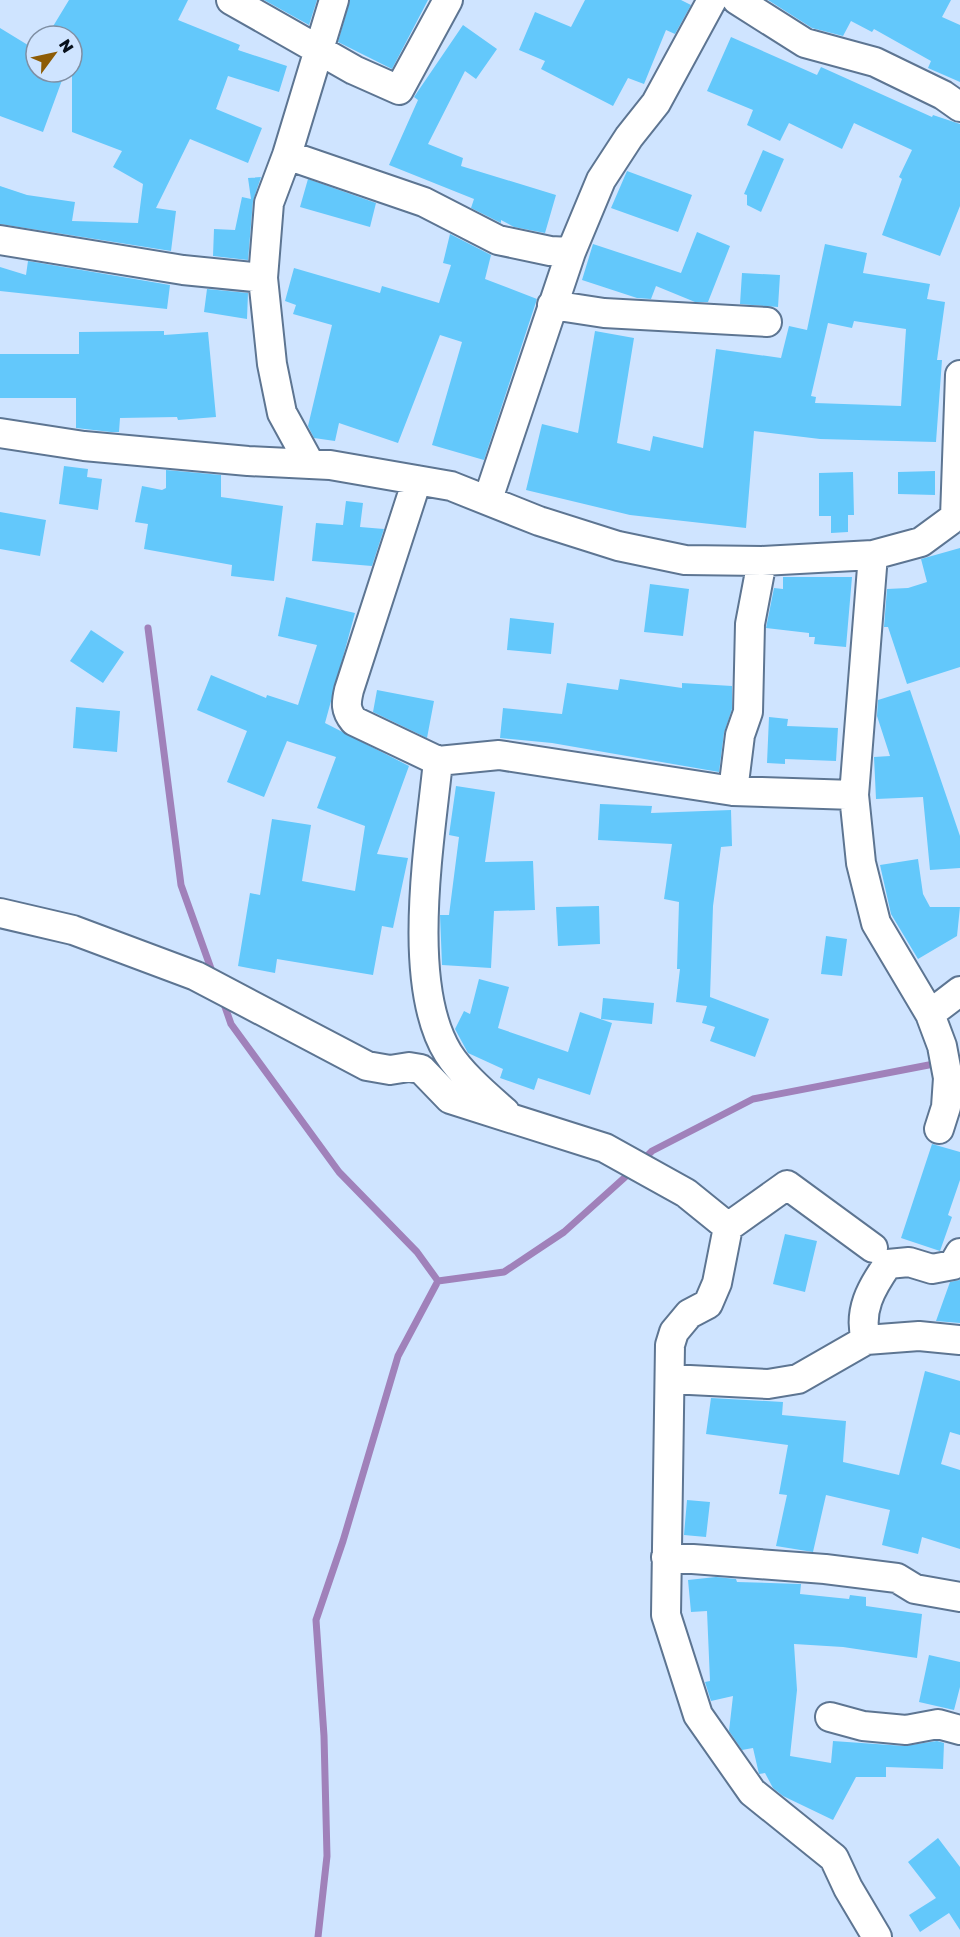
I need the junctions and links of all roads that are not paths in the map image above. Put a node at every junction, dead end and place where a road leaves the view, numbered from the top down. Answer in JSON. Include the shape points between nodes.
{"nodes":[{"id":1,"x":231,"y":0,"type":"edge"},
{"id":2,"x":334,"y":0,"type":"edge"},
{"id":3,"x":448,"y":0,"type":"edge"},
{"id":4,"x":712,"y":0,"type":"edge"},
{"id":5,"x":747,"y":3,"type":"edge"},
{"id":6,"x":318,"y":48,"type":"junction"},
{"id":7,"x":960,"y":107,"type":"edge"},
{"id":8,"x":286,"y":155,"type":"junction"},
{"id":9,"x":0,"y":240,"type":"edge"},
{"id":10,"x":571,"y":252,"type":"junction"},
{"id":11,"x":262,"y":278,"type":"junction"},
{"id":12,"x":552,"y":305,"type":"junction"},
{"id":13,"x":767,"y":322,"type":"dead end"},
{"id":14,"x":960,"y":375,"type":"edge"},
{"id":15,"x":0,"y":433,"type":"edge"},
{"id":16,"x":310,"y":464,"type":"junction"},
{"id":17,"x":417,"y":480,"type":"junction"},
{"id":18,"x":488,"y":499,"type":"junction"},
{"id":19,"x":958,"y":519,"type":"edge"},
{"id":20,"x":873,"y":555,"type":"junction"},
{"id":21,"x":762,"y":561,"type":"junction"},
{"id":22,"x":438,"y":761,"type":"junction"},
{"id":23,"x":733,"y":791,"type":"junction"},
{"id":24,"x":854,"y":795,"type":"junction"},
{"id":25,"x":0,"y":913,"type":"edge"},
{"id":26,"x":960,"y":990,"type":"edge"},
{"id":27,"x":930,"y":1014,"type":"junction"},
{"id":28,"x":513,"y":1119,"type":"junction"},
{"id":29,"x":939,"y":1129,"type":"dead end"},
{"id":30,"x":728,"y":1227,"type":"junction"},
{"id":31,"x":873,"y":1248,"type":"dead end"},
{"id":32,"x":960,"y":1253,"type":"edge"},
{"id":33,"x":866,"y":1340,"type":"junction"},
{"id":34,"x":960,"y":1340,"type":"edge"},
{"id":35,"x":670,"y":1379,"type":"junction"},
{"id":36,"x":666,"y":1557,"type":"junction"},
{"id":37,"x":960,"y":1597,"type":"edge"},
{"id":38,"x":830,"y":1717,"type":"dead end"},
{"id":39,"x":959,"y":1727,"type":"edge"},
{"id":40,"x":878,"y":1937,"type":"edge"}],
"edges":[{"from":1,"to":6,"type":"street"},
{"from":2,"to":6,"type":"street"},
{"from":3,"to":6,"type":"street","via":[[399,90]]},
{"from":4,"to":10,"type":"street","via":[[656,103],[601,180]]},
{"from":5,"to":7,"type":"street","via":[[805,43],[875,62]]},
{"from":6,"to":8,"type":"street"},
{"from":8,"to":10,"type":"street","via":[[424,202],[498,240]]},
{"from":8,"to":11,"type":"street","via":[[269,202]]},
{"from":9,"to":11,"type":"street","via":[[183,270]]},
{"from":10,"to":12,"type":"street"},
{"from":11,"to":16,"type":"street","via":[[282,413]]},
{"from":12,"to":13,"type":"street","via":[[604,313]]},
{"from":12,"to":18,"type":"street"},
{"from":14,"to":19,"type":"street"},
{"from":15,"to":16,"type":"street","via":[[84,446]]},
{"from":16,"to":17,"type":"street"},
{"from":17,"to":18,"type":"street"},
{"from":17,"to":22,"type":"street","via":[[346,706],[354,721]]},
{"from":18,"to":21,"type":"street","via":[[539,521],[618,546],[685,561]]},
{"from":19,"to":20,"type":"street","via":[[921,542]]},
{"from":20,"to":21,"type":"street"},
{"from":20,"to":24,"type":"street"},
{"from":21,"to":23,"type":"street","via":[[750,624],[748,712],[740,735]]},
{"from":22,"to":23,"type":"street","via":[[499,755]]},
{"from":22,"to":28,"type":"street","via":[[427,867],[424,962],[432,1016],[448,1053]]},
{"from":23,"to":24,"type":"street"},
{"from":24,"to":27,"type":"street","via":[[861,863],[876,922]]},
{"from":25,"to":28,"type":"street","via":[[73,930],[196,976],[367,1066],[421,1069],[450,1099]]},
{"from":26,"to":27,"type":"street"},
{"from":27,"to":29,"type":"street","via":[[948,1078],[946,1107]]},
{"from":28,"to":30,"type":"street","via":[[605,1148],[686,1192]]},
{"from":30,"to":31,"type":"street","via":[[787,1185]]},
{"from":30,"to":35,"type":"street","via":[[717,1283],[708,1304],[689,1314],[674,1332]]},
{"from":32,"to":33,"type":"street","via":[[953,1265],[932,1269],[909,1262],[888,1264],[866,1303],[862,1323]]},
{"from":33,"to":34,"type":"street","via":[[919,1336]]},
{"from":33,"to":35,"type":"street","via":[[798,1379],[737,1384]]},
{"from":35,"to":36,"type":"street"},
{"from":36,"to":37,"type":"street","via":[[897,1578],[915,1589]]},
{"from":36,"to":40,"type":"street","via":[[666,1615],[698,1715],[752,1792],[834,1858]]},
{"from":38,"to":39,"type":"street","via":[[906,1731],[938,1724]]}]}
